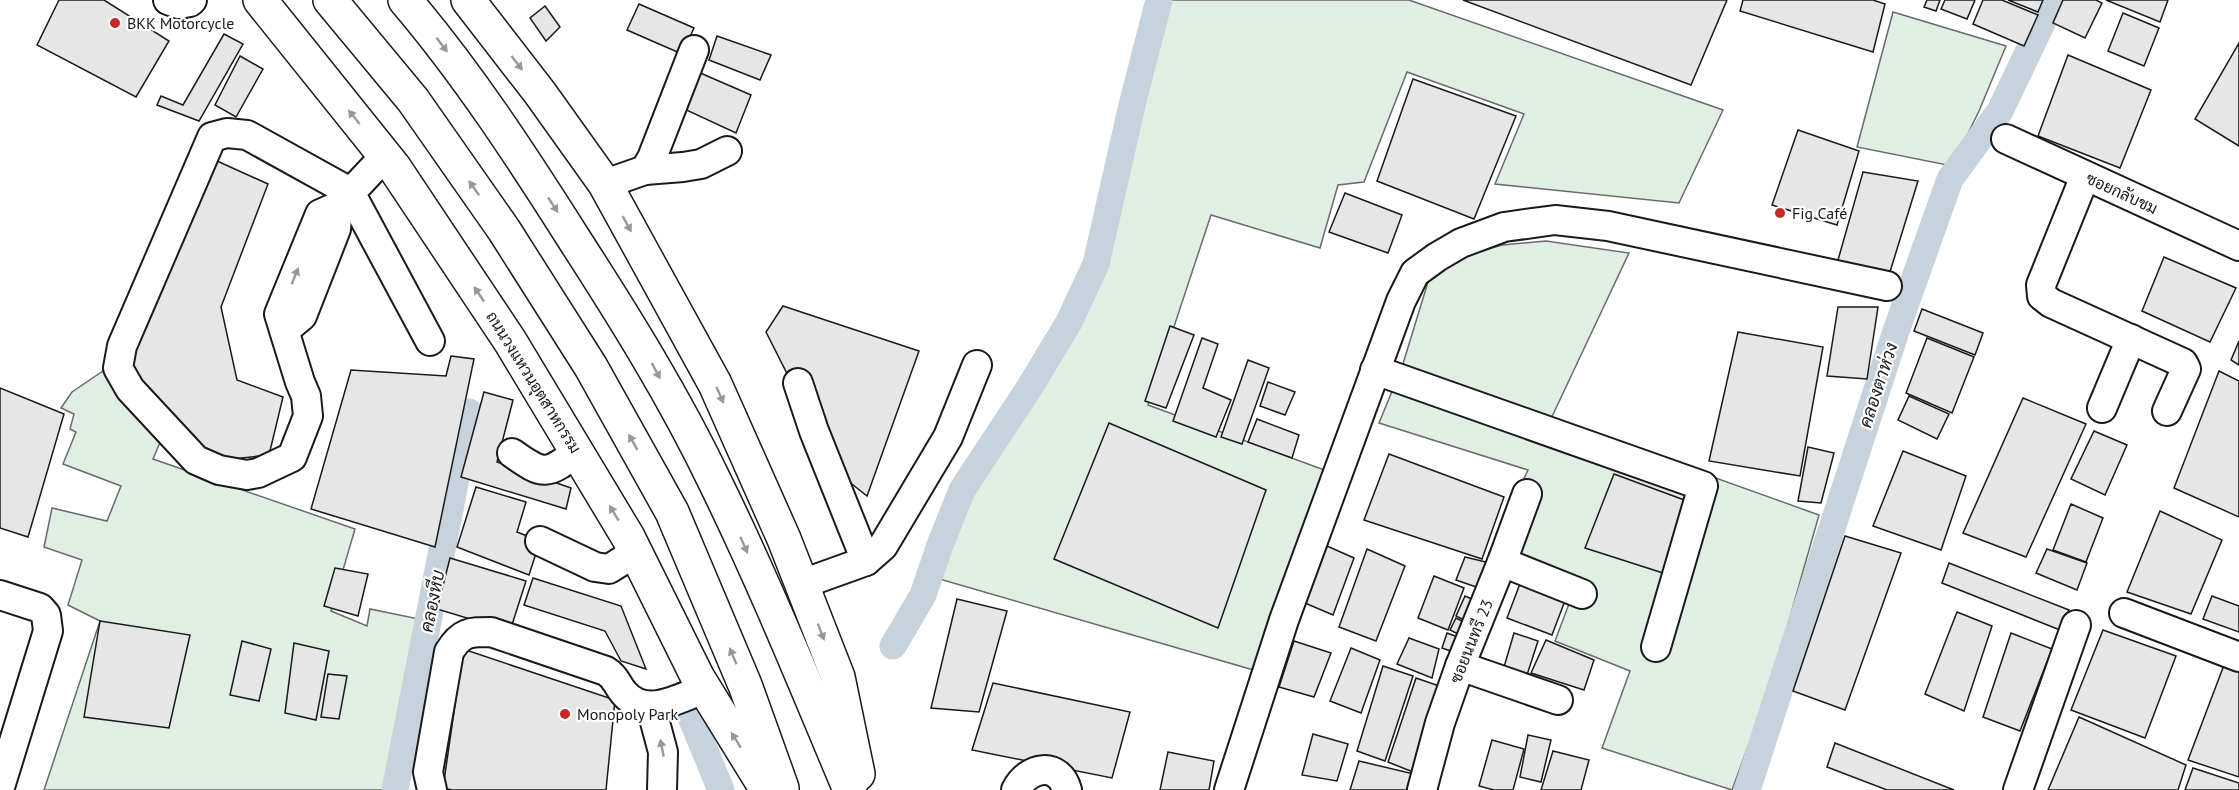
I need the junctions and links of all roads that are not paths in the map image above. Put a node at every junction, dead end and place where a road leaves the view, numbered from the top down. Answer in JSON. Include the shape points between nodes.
{"nodes":[{"id":1,"x":168,"y":0,"type":"edge"},
{"id":2,"x":192,"y":0,"type":"edge"},
{"id":3,"x":260,"y":0,"type":"edge"},
{"id":4,"x":330,"y":0,"type":"edge"},
{"id":5,"x":405,"y":0,"type":"edge"},
{"id":6,"x":468,"y":0,"type":"edge"},
{"id":7,"x":694,"y":50,"type":"dead end"},
{"id":8,"x":2006,"y":140,"type":"dead end"},
{"id":9,"x":727,"y":151,"type":"dead end"},
{"id":10,"x":385,"y":156,"type":"junction"},
{"id":11,"x":645,"y":170,"type":"junction"},
{"id":12,"x":2085,"y":176,"type":"junction"},
{"id":13,"x":605,"y":184,"type":"junction"},
{"id":14,"x":344,"y":199,"type":"junction"},
{"id":15,"x":2239,"y":246,"type":"edge"},
{"id":16,"x":1887,"y":286,"type":"dead end"},
{"id":17,"x":2131,"y":339,"type":"junction"},
{"id":18,"x":430,"y":341,"type":"dead end"},
{"id":19,"x":977,"y":365,"type":"dead end"},
{"id":20,"x":1375,"y":370,"type":"junction"},
{"id":21,"x":798,"y":383,"type":"dead end"},
{"id":22,"x":2102,"y":408,"type":"dead end"},
{"id":23,"x":2167,"y":411,"type":"dead end"},
{"id":24,"x":577,"y":452,"type":"junction"},
{"id":25,"x":512,"y":453,"type":"dead end"},
{"id":26,"x":1527,"y":494,"type":"dead end"},
{"id":27,"x":540,"y":542,"type":"dead end"},
{"id":28,"x":636,"y":552,"type":"junction"},
{"id":29,"x":866,"y":561,"type":"junction"},
{"id":30,"x":1502,"y":562,"type":"junction"},
{"id":31,"x":802,"y":584,"type":"junction"},
{"id":32,"x":1582,"y":594,"type":"dead end"},
{"id":33,"x":0,"y":595,"type":"edge"},
{"id":34,"x":2124,"y":613,"type":"dead end"},
{"id":35,"x":2076,"y":625,"type":"dead end"},
{"id":36,"x":1656,"y":647,"type":"dead end"},
{"id":37,"x":2239,"y":657,"type":"edge"},
{"id":38,"x":1460,"y":666,"type":"junction"},
{"id":39,"x":704,"y":689,"type":"junction"},
{"id":40,"x":1558,"y":700,"type":"dead end"},
{"id":41,"x":651,"y":707,"type":"junction"},
{"id":42,"x":0,"y":787,"type":"edge"},
{"id":43,"x":432,"y":790,"type":"edge"},
{"id":44,"x":662,"y":790,"type":"edge"},
{"id":45,"x":767,"y":790,"type":"edge"},
{"id":46,"x":783,"y":790,"type":"edge"},
{"id":47,"x":850,"y":790,"type":"edge"},
{"id":48,"x":861,"y":790,"type":"edge"},
{"id":49,"x":1016,"y":790,"type":"edge"},
{"id":50,"x":1067,"y":790,"type":"edge"},
{"id":51,"x":1229,"y":790,"type":"edge"},
{"id":52,"x":1422,"y":790,"type":"edge"},
{"id":53,"x":2018,"y":790,"type":"edge"}],
"edges":[{"from":1,"to":2,"type":"street","via":[[179,4]]},
{"from":10,"to":3,"type":"main road","name":"ถนนวงแหวนอุตสาหกรรม","one_way":true},
{"from":46,"to":4,"type":"main road","one_way":true,"via":[[745,685],[672,512],[591,367],[504,230],[413,100]]},
{"from":5,"to":47,"type":"main road","one_way":true,"via":[[442,44],[533,175],[642,345],[716,483]]},
{"from":6,"to":13,"type":"main road","one_way":true},
{"from":7,"to":11,"type":"street"},
{"from":8,"to":12,"type":"street","name":"ซอยกลับชม"},
{"from":9,"to":11,"type":"street","via":[[701,164]]},
{"from":10,"to":14,"type":"street"},
{"from":24,"to":10,"type":"main road","name":"ถนนวงแหวนอุตสาหกรรม","one_way":true,"via":[[510,341]]},
{"from":11,"to":13,"type":"street"},
{"from":12,"to":15,"type":"street","name":"ซอยกลับชม"},
{"from":12,"to":17,"type":"street","via":[[2041,285],[2042,296]]},
{"from":13,"to":31,"type":"main road","one_way":true,"via":[[716,384]]},
{"from":14,"to":14,"type":"street","via":[[247,135],[212,137],[122,346],[118,368],[130,389],[196,460],[219,470],[247,475],[292,457],[308,416],[306,396],[279,314],[320,214]]},
{"from":14,"to":18,"type":"street"},
{"from":16,"to":20,"type":"street","via":[[1608,226],[1555,220],[1504,228],[1461,243],[1415,273]]},
{"from":17,"to":22,"type":"street"},
{"from":17,"to":23,"type":"street","via":[[2182,363],[2186,369]]},
{"from":19,"to":29,"type":"street","via":[[948,437],[883,546]]},
{"from":20,"to":36,"type":"street","via":[[1703,486]]},
{"from":20,"to":51,"type":"street","via":[[1284,620]]},
{"from":21,"to":29,"type":"street"},
{"from":24,"to":25,"type":"street","via":[[554,469],[542,471]]},
{"from":28,"to":24,"type":"main road","name":"ถนนวงแหวนอุตสาหกรรม","one_way":true},
{"from":26,"to":30,"type":"street","name":"ซอยนนทรี 23"},
{"from":27,"to":28,"type":"street","via":[[595,567],[609,569]]},
{"from":28,"to":39,"type":"main road","name":"ถนนวงแหวนอุตสาหกรรม"},
{"from":29,"to":31,"type":"street"},
{"from":30,"to":32,"type":"street"},
{"from":30,"to":38,"type":"street","name":"ซอยนนทรี 23"},
{"from":31,"to":48,"type":"main road","one_way":true,"via":[[838,677]]},
{"from":33,"to":42,"type":"street","via":[[40,608],[46,615],[48,631]]},
{"from":34,"to":37,"type":"street"},
{"from":35,"to":53,"type":"street"},
{"from":38,"to":40,"type":"street"},
{"from":38,"to":52,"type":"street","name":"ซอยนนทรี 23"},
{"from":39,"to":41,"type":"street"},
{"from":45,"to":39,"type":"main road","name":"ถนนวงแหวนอุตสาหกรรม","one_way":true},
{"from":41,"to":43,"type":"street","via":[[623,693],[616,678],[606,671],[491,632],[462,635],[449,652],[428,772]]},
{"from":44,"to":41,"type":"street","one_way":true,"via":[[663,752]]},
{"from":49,"to":50,"type":"street","via":[[1025,776],[1040,770],[1056,774]]}]}
